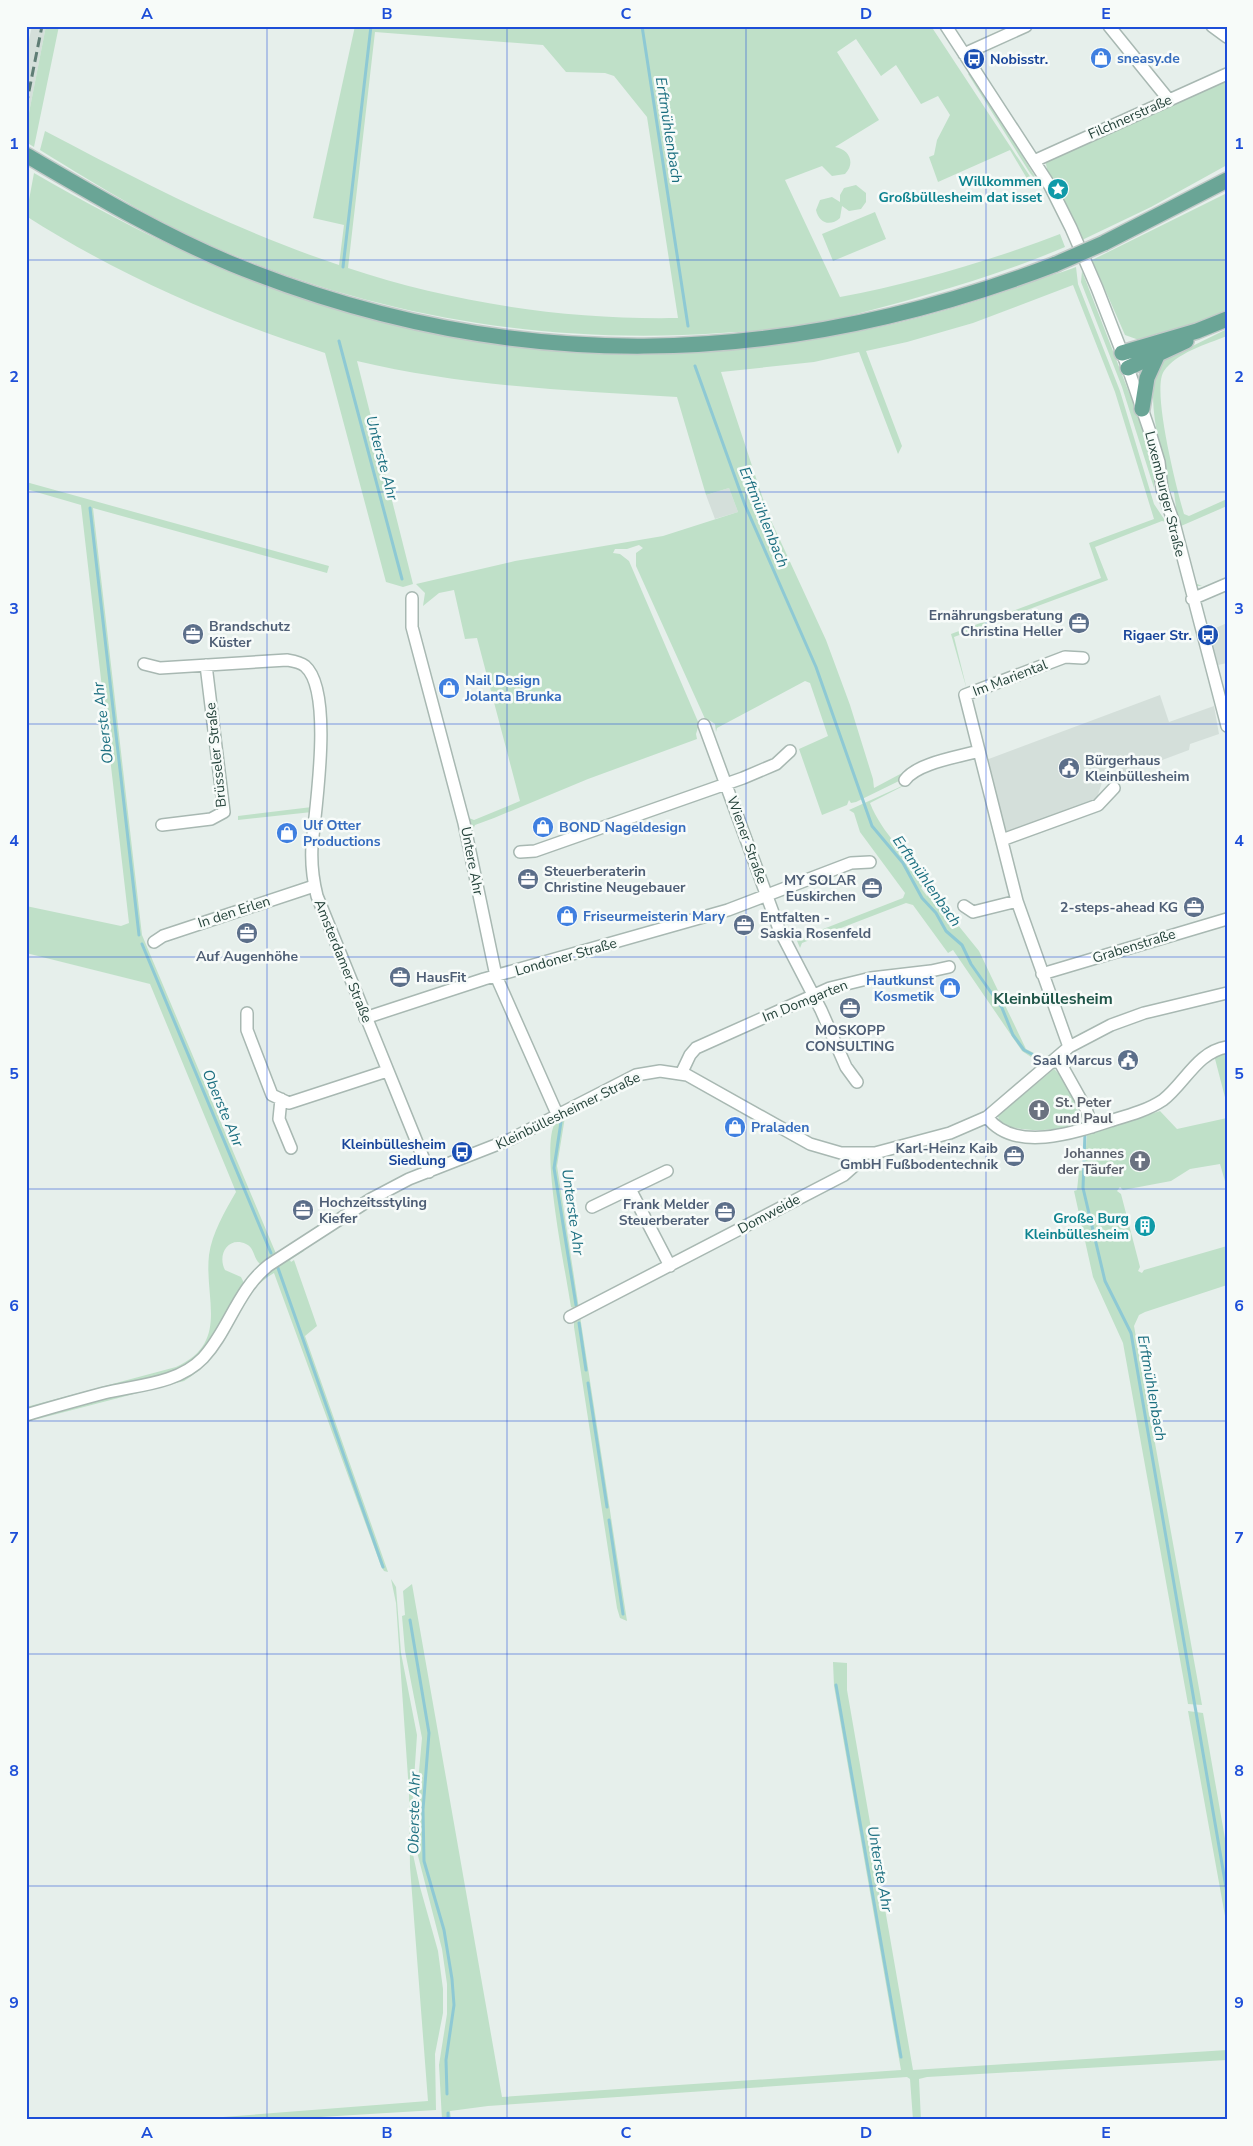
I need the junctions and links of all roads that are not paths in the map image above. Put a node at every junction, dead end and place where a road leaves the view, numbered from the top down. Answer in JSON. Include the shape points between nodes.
{"nodes":[{"id":1,"x":946,"y":26,"type":"edge"},
{"id":2,"x":1026,"y":26,"type":"edge"},
{"id":3,"x":1109,"y":26,"type":"edge"},
{"id":4,"x":1212,"y":26,"type":"edge"},
{"id":5,"x":1227,"y":37,"type":"edge"},
{"id":6,"x":964,"y":54,"type":"junction"},
{"id":7,"x":1227,"y":74,"type":"edge"},
{"id":8,"x":1169,"y":100,"type":"junction"},
{"id":9,"x":26,"y":156,"type":"edge"},
{"id":10,"x":1034,"y":160,"type":"junction"},
{"id":11,"x":1227,"y":180,"type":"edge"},
{"id":12,"x":1227,"y":319,"type":"edge"},
{"id":13,"x":1197,"y":332,"type":"junction"},
{"id":14,"x":1122,"y":353,"type":"junction"},
{"id":15,"x":1157,"y":356,"type":"junction"},
{"id":16,"x":1128,"y":368,"type":"junction"},
{"id":17,"x":1142,"y":409,"type":"junction"},
{"id":18,"x":1227,"y":584,"type":"edge"},
{"id":19,"x":412,"y":598,"type":"dead end"},
{"id":20,"x":1192,"y":599,"type":"junction"},
{"id":21,"x":1083,"y":658,"type":"dead end"},
{"id":22,"x":144,"y":664,"type":"dead end"},
{"id":23,"x":206,"y":665,"type":"junction"},
{"id":24,"x":704,"y":725,"type":"dead end"},
{"id":25,"x":1227,"y":726,"type":"edge"},
{"id":26,"x":790,"y":751,"type":"dead end"},
{"id":27,"x":979,"y":752,"type":"junction"},
{"id":28,"x":905,"y":780,"type":"dead end"},
{"id":29,"x":726,"y":783,"type":"junction"},
{"id":30,"x":1114,"y":788,"type":"dead end"},
{"id":31,"x":162,"y":825,"type":"dead end"},
{"id":32,"x":1002,"y":840,"type":"junction"},
{"id":33,"x":520,"y":852,"type":"dead end"},
{"id":34,"x":870,"y":862,"type":"dead end"},
{"id":35,"x":314,"y":886,"type":"junction"},
{"id":36,"x":766,"y":896,"type":"junction"},
{"id":37,"x":1017,"y":901,"type":"junction"},
{"id":38,"x":964,"y":906,"type":"dead end"},
{"id":39,"x":1227,"y":919,"type":"edge"},
{"id":40,"x":154,"y":942,"type":"dead end"},
{"id":41,"x":949,"y":967,"type":"dead end"},
{"id":42,"x":1042,"y":974,"type":"junction"},
{"id":43,"x":496,"y":976,"type":"junction"},
{"id":44,"x":1227,"y":993,"type":"edge"},
{"id":45,"x":813,"y":995,"type":"junction"},
{"id":46,"x":247,"y":1013,"type":"dead end"},
{"id":47,"x":365,"y":1018,"type":"junction"},
{"id":48,"x":1069,"y":1048,"type":"junction"},
{"id":49,"x":1227,"y":1048,"type":"edge"},
{"id":50,"x":1053,"y":1063,"type":"junction"},
{"id":51,"x":387,"y":1071,"type":"junction"},
{"id":52,"x":681,"y":1074,"type":"junction"},
{"id":53,"x":858,"y":1082,"type":"dead end"},
{"id":54,"x":281,"y":1099,"type":"junction"},
{"id":55,"x":558,"y":1116,"type":"junction"},
{"id":56,"x":987,"y":1117,"type":"junction"},
{"id":57,"x":1087,"y":1129,"type":"junction"},
{"id":58,"x":291,"y":1148,"type":"dead end"},
{"id":59,"x":858,"y":1154,"type":"junction"},
{"id":60,"x":667,"y":1170,"type":"dead end"},
{"id":61,"x":429,"y":1172,"type":"junction"},
{"id":62,"x":630,"y":1188,"type":"junction"},
{"id":63,"x":592,"y":1207,"type":"dead end"},
{"id":64,"x":670,"y":1266,"type":"junction"},
{"id":65,"x":570,"y":1317,"type":"dead end"},
{"id":66,"x":26,"y":1415,"type":"edge"}],
"edges":[{"from":1,"to":6,"type":"street","name":"Luxemburger Straße"},
{"from":2,"to":6,"type":"street"},
{"from":3,"to":8,"type":"street"},
{"from":4,"to":5,"type":"street"},
{"from":6,"to":10,"type":"street","name":"Luxemburger Straße"},
{"from":7,"to":8,"type":"street","name":"Filchnerstraße"},
{"from":8,"to":10,"type":"street","name":"Filchnerstraße"},
{"from":9,"to":11,"type":"main road","bridge":true,"via":[[172,237],[291,287],[424,324],[477,334],[622,346],[676,346],[799,335],[925,308],[1056,264]]},
{"from":10,"to":14,"type":"street","name":"Luxemburger Straße","via":[[1067,220]]},
{"from":12,"to":13,"type":"main road"},
{"from":13,"to":14,"type":"main road"},
{"from":13,"to":15,"type":"main road"},
{"from":14,"to":16,"type":"street","name":"Luxemburger Straße"},
{"from":15,"to":16,"type":"main road"},
{"from":15,"to":17,"type":"main road","via":[[1147,378]]},
{"from":16,"to":17,"type":"street","name":"Luxemburger Straße"},
{"from":17,"to":20,"type":"street","name":"Luxemburger Straße"},
{"from":18,"to":20,"type":"street"},
{"from":19,"to":43,"type":"street","name":"Untere Ahr","via":[[412,627],[464,823]]},
{"from":20,"to":25,"type":"street","name":"Luxemburger Straße"},
{"from":21,"to":27,"type":"street","name":"Im Mariental","via":[[1064,657],[965,695]]},
{"from":22,"to":23,"type":"street","name":"Amsterdamer Straße","via":[[160,668]]},
{"from":23,"to":31,"type":"street","name":"Brüsseler Straße","via":[[224,812],[211,819]]},
{"from":23,"to":35,"type":"street","name":"Amsterdamer Straße","via":[[287,660],[302,664],[311,674],[318,702],[322,747],[312,846]]},
{"from":24,"to":29,"type":"street","name":"Wiener Straße"},
{"from":26,"to":29,"type":"street","name":"Wiener Straße","via":[[776,764]]},
{"from":27,"to":28,"type":"street","via":[[922,767]]},
{"from":27,"to":32,"type":"street","name":"Im Mariental"},
{"from":29,"to":33,"type":"street","via":[[536,851]]},
{"from":29,"to":36,"type":"street","name":"Wiener Straße"},
{"from":30,"to":32,"type":"street","via":[[1098,804]]},
{"from":32,"to":37,"type":"street","name":"Im Mariental"},
{"from":34,"to":36,"type":"street","name":"Wiener Straße","via":[[851,863]]},
{"from":35,"to":40,"type":"street","name":"In den Erlen","via":[[163,936]]},
{"from":35,"to":47,"type":"street","name":"Amsterdamer Straße"},
{"from":36,"to":43,"type":"street","name":"Londoner Straße","via":[[728,910]]},
{"from":36,"to":45,"type":"street","name":"Wiener Straße"},
{"from":37,"to":38,"type":"street","via":[[973,912]]},
{"from":37,"to":42,"type":"street","name":"Im Mariental"},
{"from":39,"to":42,"type":"street","name":"Grabenstraße"},
{"from":41,"to":45,"type":"street","name":"Im Domgarten","via":[[871,978]]},
{"from":42,"to":48,"type":"street","name":"Im Mariental"},
{"from":43,"to":47,"type":"street","name":"Londoner Straße"},
{"from":43,"to":55,"type":"street","name":"Untere Ahr"},
{"from":44,"to":48,"type":"street","name":"Kleinbüllesheimer Straße","via":[[1128,1018]]},
{"from":45,"to":52,"type":"street","name":"Im Domgarten","via":[[696,1048]]},
{"from":45,"to":53,"type":"street","name":"Wiener Straße","via":[[846,1067]]},
{"from":46,"to":54,"type":"street","via":[[247,1030],[272,1095]]},
{"from":47,"to":51,"type":"street","name":"Amsterdamer Straße"},
{"from":48,"to":50,"type":"street","name":"Kleinbüllesheimer Straße"},
{"from":49,"to":57,"type":"street","via":[[1207,1055],[1162,1100]]},
{"from":50,"to":56,"type":"street","name":"Kleinbüllesheimer Straße"},
{"from":50,"to":57,"type":"street","via":[[1082,1101]]},
{"from":51,"to":54,"type":"street","via":[[289,1103]]},
{"from":51,"to":61,"type":"street","name":"Amsterdamer Straße"},
{"from":52,"to":55,"type":"street","name":"Kleinbüllesheimer Straße","via":[[660,1071],[636,1076]]},
{"from":52,"to":59,"type":"street","name":"Kleinbüllesheimer Straße","via":[[702,1082],[801,1140],[830,1150]]},
{"from":54,"to":58,"type":"street","via":[[279,1119]]},
{"from":55,"to":61,"type":"street","name":"Kleinbüllesheimer Straße","via":[[496,1146]]},
{"from":56,"to":57,"type":"street","via":[[999,1129],[1021,1136],[1047,1136]]},
{"from":56,"to":59,"type":"street","name":"Kleinbüllesheimer Straße","via":[[950,1133],[896,1149]]},
{"from":59,"to":64,"type":"street","name":"Domweide","via":[[853,1167],[844,1175]]},
{"from":60,"to":62,"type":"street"},
{"from":61,"to":66,"type":"street","name":"Kleinbüllesheimer Straße","via":[[371,1199],[263,1270],[243,1293],[207,1353],[184,1373]]},
{"from":62,"to":63,"type":"street"},
{"from":62,"to":64,"type":"street"},
{"from":64,"to":65,"type":"street","name":"Domweide"}]}
